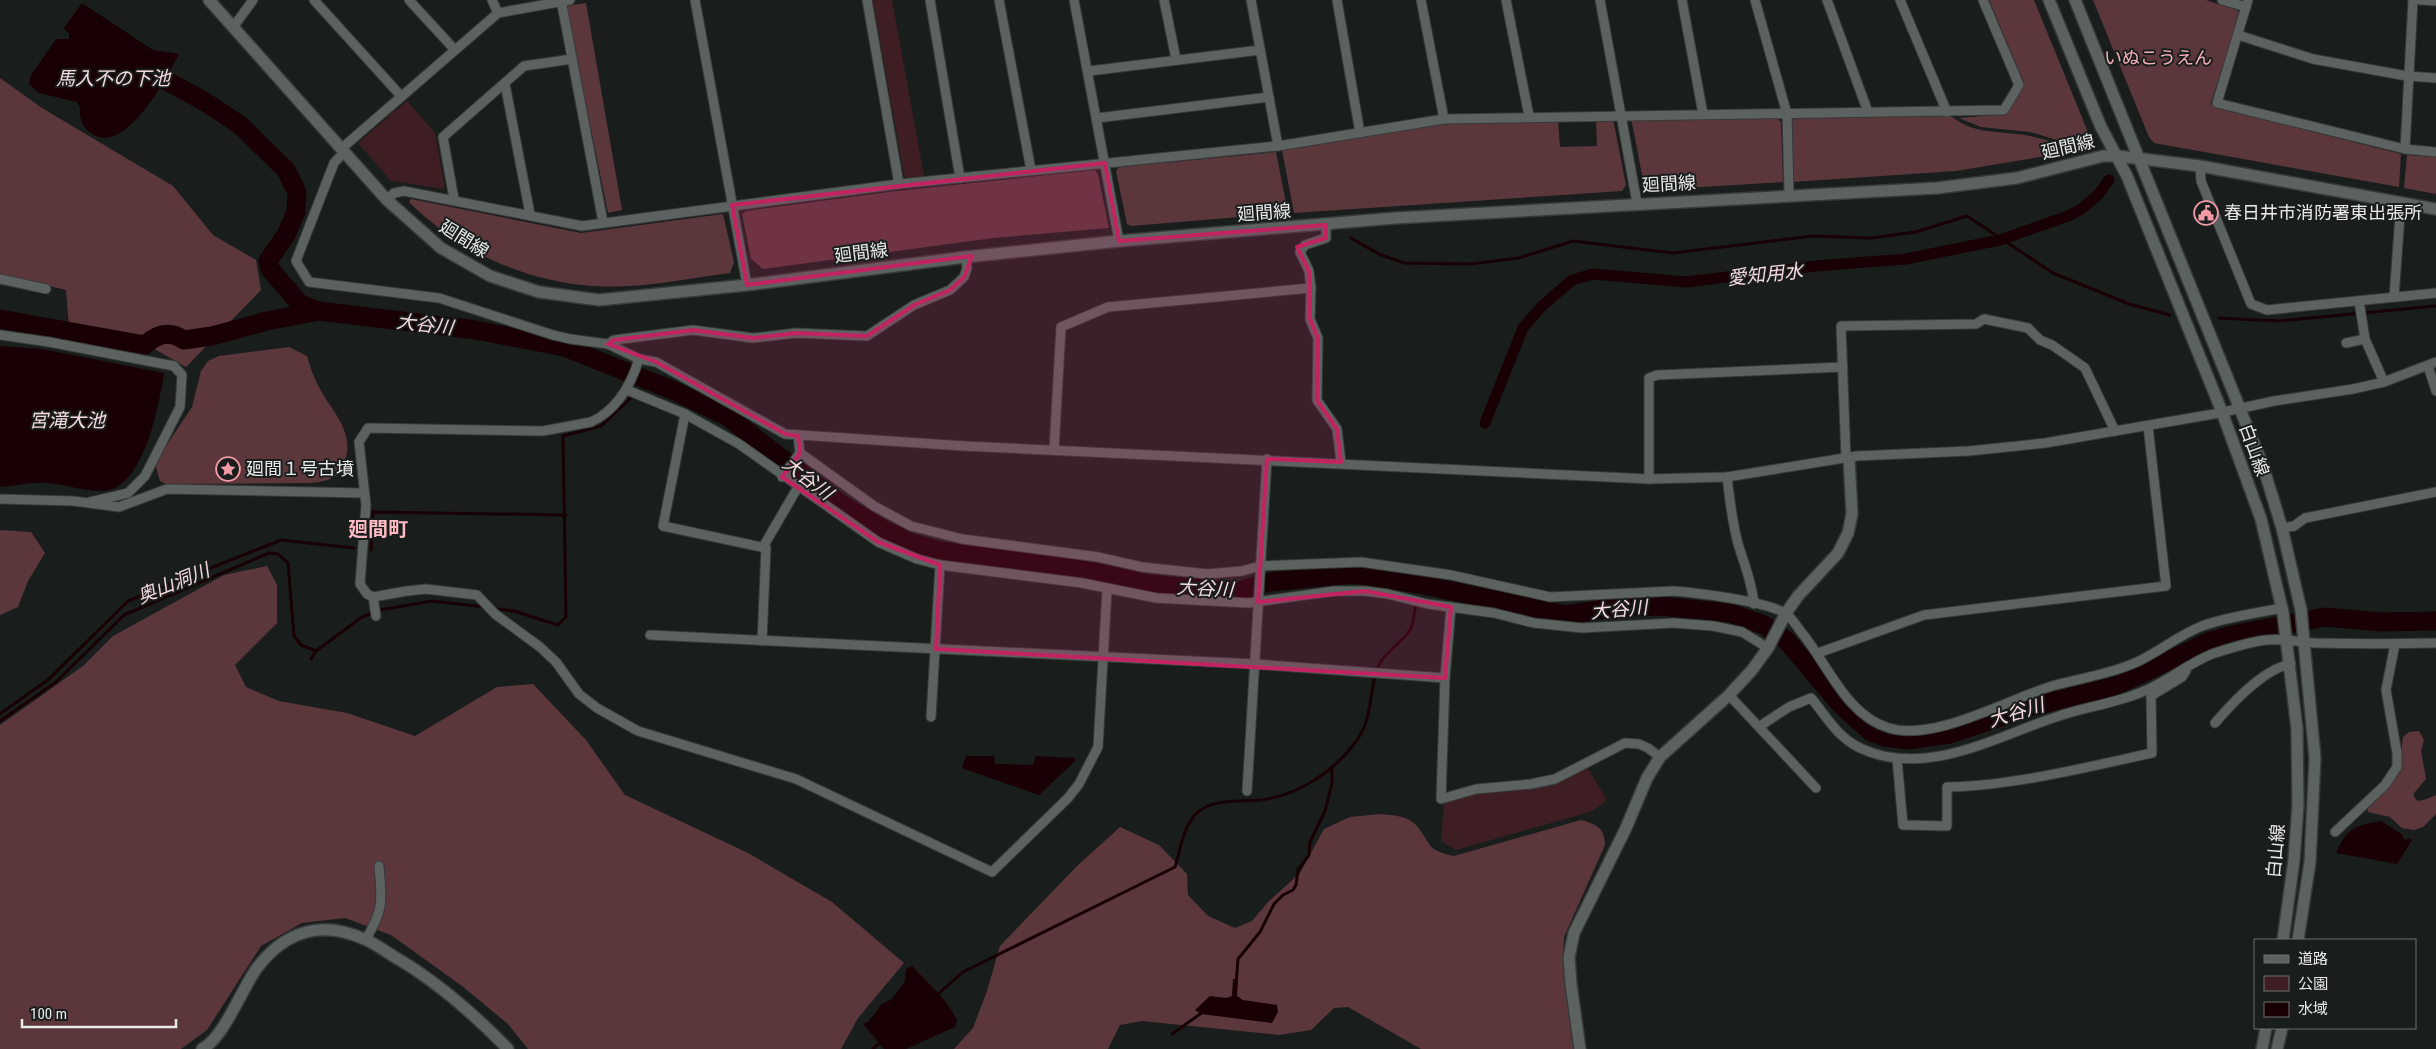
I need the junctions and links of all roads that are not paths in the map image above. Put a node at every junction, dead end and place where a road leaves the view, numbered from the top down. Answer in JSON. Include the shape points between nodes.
{"nodes":[{"id":1,"x":209,"y":0,"type":"edge"},
{"id":2,"x":253,"y":0,"type":"edge"},
{"id":3,"x":314,"y":0,"type":"edge"},
{"id":4,"x":410,"y":0,"type":"edge"},
{"id":5,"x":492,"y":0,"type":"edge"},
{"id":6,"x":695,"y":0,"type":"edge"},
{"id":7,"x":866,"y":0,"type":"edge"},
{"id":8,"x":930,"y":0,"type":"edge"},
{"id":9,"x":999,"y":0,"type":"edge"},
{"id":10,"x":1074,"y":0,"type":"edge"},
{"id":11,"x":1164,"y":0,"type":"edge"},
{"id":12,"x":1251,"y":0,"type":"edge"},
{"id":13,"x":1337,"y":0,"type":"edge"},
{"id":14,"x":1421,"y":0,"type":"edge"},
{"id":15,"x":1506,"y":0,"type":"edge"},
{"id":16,"x":1600,"y":0,"type":"edge"},
{"id":17,"x":1682,"y":0,"type":"edge"},
{"id":18,"x":1756,"y":0,"type":"edge"},
{"id":19,"x":1827,"y":0,"type":"edge"},
{"id":20,"x":1900,"y":0,"type":"edge"},
{"id":21,"x":1983,"y":0,"type":"edge"},
{"id":22,"x":2049,"y":0,"type":"edge"},
{"id":23,"x":2075,"y":0,"type":"edge"},
{"id":24,"x":2222,"y":0,"type":"edge"},
{"id":25,"x":2413,"y":0,"type":"edge"},
{"id":26,"x":2420,"y":0,"type":"edge"},
{"id":27,"x":564,"y":1,"type":"edge"},
{"id":28,"x":2436,"y":1,"type":"edge"},
{"id":29,"x":2247,"y":4,"type":"edge"},
{"id":30,"x":498,"y":13,"type":"junction"},
{"id":31,"x":234,"y":26,"type":"junction"},
{"id":32,"x":2238,"y":35,"type":"junction"},
{"id":33,"x":454,"y":50,"type":"junction"},
{"id":34,"x":1260,"y":50,"type":"junction"},
{"id":35,"x":572,"y":59,"type":"junction"},
{"id":36,"x":1176,"y":59,"type":"junction"},
{"id":37,"x":1089,"y":71,"type":"junction"},
{"id":38,"x":2407,"y":76,"type":"junction"},
{"id":39,"x":2436,"y":78,"type":"edge"},
{"id":40,"x":504,"y":84,"type":"junction"},
{"id":41,"x":401,"y":96,"type":"junction"},
{"id":42,"x":1269,"y":97,"type":"junction"},
{"id":43,"x":1868,"y":112,"type":"junction"},
{"id":44,"x":1947,"y":112,"type":"junction"},
{"id":45,"x":1703,"y":114,"type":"junction"},
{"id":46,"x":1786,"y":114,"type":"junction"},
{"id":47,"x":1622,"y":115,"type":"junction"},
{"id":48,"x":1529,"y":116,"type":"junction"},
{"id":49,"x":1097,"y":118,"type":"junction"},
{"id":50,"x":1444,"y":119,"type":"junction"},
{"id":51,"x":1360,"y":133,"type":"junction"},
{"id":52,"x":1278,"y":146,"type":"junction"},
{"id":53,"x":343,"y":150,"type":"junction"},
{"id":54,"x":2405,"y":150,"type":"junction"},
{"id":55,"x":2436,"y":152,"type":"edge"},
{"id":56,"x":2118,"y":156,"type":"junction"},
{"id":57,"x":2139,"y":158,"type":"junction"},
{"id":58,"x":1105,"y":163,"type":"junction"},
{"id":59,"x":2200,"y":166,"type":"junction"},
{"id":60,"x":1031,"y":170,"type":"junction"},
{"id":61,"x":960,"y":178,"type":"junction"},
{"id":62,"x":899,"y":184,"type":"junction"},
{"id":63,"x":1789,"y":194,"type":"junction"},
{"id":64,"x":454,"y":199,"type":"junction"},
{"id":65,"x":387,"y":200,"type":"junction"},
{"id":66,"x":2401,"y":202,"type":"junction"},
{"id":67,"x":1637,"y":203,"type":"junction"},
{"id":68,"x":732,"y":206,"type":"junction"},
{"id":69,"x":2436,"y":209,"type":"edge"},
{"id":70,"x":530,"y":214,"type":"junction"},
{"id":71,"x":603,"y":222,"type":"junction"},
{"id":72,"x":1326,"y":225,"type":"junction"},
{"id":73,"x":1119,"y":241,"type":"junction"},
{"id":74,"x":966,"y":257,"type":"junction"},
{"id":75,"x":0,"y":279,"type":"edge"},
{"id":76,"x":747,"y":285,"type":"junction"},
{"id":77,"x":1311,"y":288,"type":"junction"},
{"id":78,"x":46,"y":290,"type":"dead end"},
{"id":79,"x":2436,"y":293,"type":"edge"},
{"id":80,"x":2394,"y":297,"type":"junction"},
{"id":81,"x":2360,"y":309,"type":"junction"},
{"id":82,"x":0,"y":335,"type":"edge"},
{"id":83,"x":2365,"y":339,"type":"junction"},
{"id":84,"x":2346,"y":343,"type":"dead end"},
{"id":85,"x":608,"y":344,"type":"junction"},
{"id":86,"x":638,"y":363,"type":"junction"},
{"id":87,"x":2432,"y":364,"type":"edge"},
{"id":88,"x":1843,"y":367,"type":"junction"},
{"id":89,"x":2384,"y":382,"type":"junction"},
{"id":90,"x":627,"y":390,"type":"junction"},
{"id":91,"x":2436,"y":390,"type":"edge"},
{"id":92,"x":2240,"y":408,"type":"junction"},
{"id":93,"x":2222,"y":412,"type":"junction"},
{"id":94,"x":685,"y":414,"type":"junction"},
{"id":95,"x":2148,"y":426,"type":"junction"},
{"id":96,"x":2115,"y":432,"type":"junction"},
{"id":97,"x":798,"y":436,"type":"junction"},
{"id":98,"x":1054,"y":450,"type":"junction"},
{"id":99,"x":800,"y":453,"type":"junction"},
{"id":100,"x":1847,"y":458,"type":"junction"},
{"id":101,"x":1267,"y":459,"type":"junction"},
{"id":102,"x":1341,"y":462,"type":"junction"},
{"id":103,"x":782,"y":477,"type":"junction"},
{"id":104,"x":1727,"y":477,"type":"junction"},
{"id":105,"x":1649,"y":479,"type":"junction"},
{"id":106,"x":798,"y":487,"type":"junction"},
{"id":107,"x":2436,"y":492,"type":"edge"},
{"id":108,"x":364,"y":493,"type":"junction"},
{"id":109,"x":0,"y":499,"type":"edge"},
{"id":110,"x":85,"y":504,"type":"junction"},
{"id":111,"x":2282,"y":528,"type":"junction"},
{"id":112,"x":763,"y":547,"type":"junction"},
{"id":113,"x":940,"y":565,"type":"junction"},
{"id":114,"x":1260,"y":568,"type":"junction"},
{"id":115,"x":1107,"y":590,"type":"junction"},
{"id":116,"x":372,"y":598,"type":"junction"},
{"id":117,"x":1258,"y":602,"type":"junction"},
{"id":118,"x":1754,"y":604,"type":"junction"},
{"id":119,"x":1451,"y":607,"type":"junction"},
{"id":120,"x":2283,"y":610,"type":"junction"},
{"id":121,"x":376,"y":612,"type":"dead end"},
{"id":122,"x":1786,"y":613,"type":"junction"},
{"id":123,"x":650,"y":635,"type":"dead end"},
{"id":124,"x":2287,"y":638,"type":"junction"},
{"id":125,"x":2305,"y":640,"type":"junction"},
{"id":126,"x":762,"y":641,"type":"junction"},
{"id":127,"x":2436,"y":643,"type":"edge"},
{"id":128,"x":2395,"y":644,"type":"junction"},
{"id":129,"x":1769,"y":645,"type":"junction"},
{"id":130,"x":936,"y":650,"type":"junction"},
{"id":131,"x":1818,"y":653,"type":"junction"},
{"id":132,"x":1102,"y":658,"type":"junction"},
{"id":133,"x":1254,"y":664,"type":"junction"},
{"id":134,"x":2291,"y":664,"type":"junction"},
{"id":135,"x":2191,"y":665,"type":"junction"},
{"id":136,"x":1445,"y":678,"type":"junction"},
{"id":137,"x":1730,"y":695,"type":"junction"},
{"id":138,"x":931,"y":717,"type":"dead end"},
{"id":139,"x":2215,"y":722,"type":"dead end"},
{"id":140,"x":1760,"y":726,"type":"junction"},
{"id":141,"x":1660,"y":757,"type":"junction"},
{"id":142,"x":1897,"y":759,"type":"junction"},
{"id":143,"x":1816,"y":788,"type":"dead end"},
{"id":144,"x":1247,"y":791,"type":"dead end"},
{"id":145,"x":2335,"y":832,"type":"dead end"},
{"id":146,"x":379,"y":866,"type":"dead end"},
{"id":147,"x":2283,"y":939,"type":"edge"},
{"id":148,"x":2298,"y":939,"type":"edge"},
{"id":149,"x":366,"y":940,"type":"junction"},
{"id":150,"x":2266,"y":1029,"type":"edge"},
{"id":151,"x":2282,"y":1029,"type":"edge"},
{"id":152,"x":206,"y":1048,"type":"edge"},
{"id":153,"x":508,"y":1049,"type":"edge"},
{"id":154,"x":1580,"y":1049,"type":"edge"},
{"id":155,"x":2262,"y":1049,"type":"edge"},
{"id":156,"x":2277,"y":1049,"type":"edge"}],
"edges":[{"from":1,"to":31,"type":"street","name":"廻間線"},
{"from":2,"to":31,"type":"street"},
{"from":3,"to":41,"type":"street"},
{"from":4,"to":33,"type":"street"},
{"from":5,"to":30,"type":"street"},
{"from":6,"to":68,"type":"street"},
{"from":7,"to":62,"type":"street"},
{"from":8,"to":61,"type":"street"},
{"from":9,"to":60,"type":"street"},
{"from":10,"to":37,"type":"street"},
{"from":11,"to":36,"type":"street"},
{"from":12,"to":34,"type":"street"},
{"from":13,"to":51,"type":"street"},
{"from":14,"to":50,"type":"street"},
{"from":15,"to":48,"type":"street"},
{"from":16,"to":47,"type":"street"},
{"from":17,"to":45,"type":"street"},
{"from":18,"to":46,"type":"street"},
{"from":19,"to":43,"type":"street"},
{"from":20,"to":44,"type":"street"},
{"from":21,"to":44,"type":"street","via":[[2019,85],[2004,110]]},
{"from":22,"to":56,"type":"street","name":"白山線","via":[[2101,127]]},
{"from":23,"to":57,"type":"street","name":"白山線"},
{"from":24,"to":29,"type":"street"},
{"from":25,"to":38,"type":"street"},
{"from":26,"to":28,"type":"street"},
{"from":27,"to":30,"type":"street"},
{"from":27,"to":35,"type":"street"},
{"from":29,"to":32,"type":"street"},
{"from":30,"to":33,"type":"street"},
{"from":31,"to":53,"type":"street","name":"廻間線"},
{"from":32,"to":38,"type":"street","via":[[2313,59]]},
{"from":32,"to":54,"type":"street","via":[[2217,103]]},
{"from":33,"to":41,"type":"street"},
{"from":34,"to":36,"type":"street"},
{"from":34,"to":42,"type":"street"},
{"from":35,"to":40,"type":"street","via":[[524,66]]},
{"from":35,"to":71,"type":"street"},
{"from":36,"to":37,"type":"street"},
{"from":37,"to":49,"type":"street"},
{"from":38,"to":39,"type":"street"},
{"from":38,"to":54,"type":"street"},
{"from":40,"to":64,"type":"street","via":[[443,137]]},
{"from":40,"to":70,"type":"street"},
{"from":41,"to":53,"type":"street"},
{"from":42,"to":49,"type":"street"},
{"from":42,"to":52,"type":"street"},
{"from":43,"to":44,"type":"street"},
{"from":43,"to":46,"type":"street"},
{"from":45,"to":46,"type":"street"},
{"from":45,"to":47,"type":"street"},
{"from":46,"to":63,"type":"street"},
{"from":47,"to":48,"type":"street"},
{"from":47,"to":67,"type":"street"},
{"from":48,"to":50,"type":"street"},
{"from":49,"to":58,"type":"street"},
{"from":50,"to":51,"type":"street"},
{"from":51,"to":52,"type":"street"},
{"from":52,"to":58,"type":"street"},
{"from":53,"to":65,"type":"street","name":"廻間線"},
{"from":53,"to":85,"type":"street","via":[[334,163],[296,261],[309,282],[439,298],[562,337]]},
{"from":54,"to":55,"type":"street"},
{"from":56,"to":57,"type":"street","name":"廻間線"},
{"from":56,"to":63,"type":"street","name":"廻間線","via":[[2103,156],[2017,178],[1938,188]]},
{"from":56,"to":93,"type":"street","name":"白山線"},
{"from":57,"to":59,"type":"street","name":"廻間線"},
{"from":57,"to":92,"type":"street","name":"白山線"},
{"from":58,"to":60,"type":"street"},
{"from":58,"to":73,"type":"street"},
{"from":59,"to":66,"type":"street","name":"廻間線"},
{"from":59,"to":81,"type":"street","via":[[2201,181],[2251,304],[2267,310]]},
{"from":60,"to":61,"type":"street"},
{"from":61,"to":62,"type":"street"},
{"from":62,"to":68,"type":"street"},
{"from":63,"to":67,"type":"street","name":"廻間線"},
{"from":64,"to":65,"type":"street","via":[[404,191],[394,193]]},
{"from":64,"to":70,"type":"street"},
{"from":65,"to":76,"type":"street","name":"廻間線","via":[[441,248],[490,276],[540,292],[600,300]]},
{"from":66,"to":69,"type":"street","name":"廻間線"},
{"from":66,"to":80,"type":"street"},
{"from":67,"to":72,"type":"street","name":"廻間線"},
{"from":68,"to":71,"type":"street"},
{"from":68,"to":76,"type":"street"},
{"from":70,"to":71,"type":"street","via":[[582,226]]},
{"from":72,"to":73,"type":"street","name":"廻間線"},
{"from":72,"to":77,"type":"street","via":[[1326,238],[1301,248]]},
{"from":73,"to":74,"type":"street","name":"廻間線"},
{"from":74,"to":76,"type":"street","name":"廻間線"},
{"from":74,"to":85,"type":"street","via":[[968,268],[964,277],[950,290],[914,305],[867,336],[796,332],[753,338],[694,330],[614,340]]},
{"from":75,"to":78,"type":"street"},
{"from":77,"to":98,"type":"street","via":[[1108,307],[1061,327]]},
{"from":77,"to":102,"type":"street","via":[[1310,318],[1318,338],[1317,400],[1337,429]]},
{"from":79,"to":80,"type":"street"},
{"from":80,"to":81,"type":"street"},
{"from":81,"to":83,"type":"street"},
{"from":82,"to":110,"type":"street","via":[[174,366],[182,375],[180,407],[145,476],[128,493]]},
{"from":83,"to":84,"type":"street"},
{"from":83,"to":89,"type":"street"},
{"from":85,"to":86,"type":"street"},
{"from":86,"to":90,"type":"street"},
{"from":86,"to":97,"type":"street","via":[[656,362],[784,434]]},
{"from":87,"to":89,"type":"street"},
{"from":87,"to":91,"type":"street"},
{"from":88,"to":96,"type":"street","via":[[1841,326],[1976,324],[1984,319],[2023,326],[2084,368]]},
{"from":88,"to":100,"type":"street"},
{"from":88,"to":105,"type":"street","via":[[1657,375],[1649,378]]},
{"from":89,"to":92,"type":"street"},
{"from":90,"to":94,"type":"street"},
{"from":90,"to":108,"type":"street","via":[[598,419],[561,429],[368,428],[359,442]]},
{"from":92,"to":93,"type":"street"},
{"from":92,"to":111,"type":"street","name":"白山線","via":[[2263,466]]},
{"from":93,"to":95,"type":"street"},
{"from":93,"to":120,"type":"street","name":"白山線","via":[[2261,519]]},
{"from":94,"to":103,"type":"street","via":[[739,444]]},
{"from":94,"to":112,"type":"street","via":[[663,526]]},
{"from":95,"to":96,"type":"street"},
{"from":95,"to":131,"type":"street","via":[[2166,586],[1924,615]]},
{"from":96,"to":100,"type":"street","via":[[2006,448]]},
{"from":97,"to":98,"type":"street"},
{"from":97,"to":99,"type":"street"},
{"from":98,"to":101,"type":"street"},
{"from":99,"to":103,"type":"street"},
{"from":99,"to":114,"type":"street","via":[[874,506],[911,526],[937,534],[1172,572],[1226,574]]},
{"from":100,"to":104,"type":"street"},
{"from":100,"to":122,"type":"street","via":[[1852,514],[1848,532],[1838,553]]},
{"from":101,"to":102,"type":"street"},
{"from":101,"to":114,"type":"street"},
{"from":102,"to":105,"type":"street"},
{"from":103,"to":106,"type":"street"},
{"from":104,"to":105,"type":"street"},
{"from":104,"to":118,"type":"street","via":[[1732,514],[1750,577]]},
{"from":106,"to":112,"type":"street"},
{"from":106,"to":113,"type":"street","via":[[878,542]]},
{"from":107,"to":111,"type":"street","via":[[2305,518],[2294,526]]},
{"from":108,"to":110,"type":"street","via":[[166,489],[119,508]]},
{"from":108,"to":116,"type":"street","via":[[366,505],[360,584]]},
{"from":109,"to":110,"type":"street"},
{"from":111,"to":125,"type":"street","name":"白山線"},
{"from":112,"to":126,"type":"street","via":[[766,548]]},
{"from":113,"to":115,"type":"street","via":[[1082,583]]},
{"from":113,"to":130,"type":"street"},
{"from":114,"to":117,"type":"street"},
{"from":114,"to":118,"type":"street","via":[[1360,562],[1451,576],[1550,597],[1674,591]]},
{"from":115,"to":117,"type":"street","via":[[1156,598]]},
{"from":115,"to":132,"type":"street"},
{"from":116,"to":121,"type":"street"},
{"from":116,"to":132,"type":"street","via":[[426,590],[477,595],[556,662],[579,694],[638,731],[796,779],[992,872],[1079,784],[1098,746]]},
{"from":117,"to":119,"type":"street","via":[[1334,591],[1365,591]]},
{"from":117,"to":133,"type":"street"},
{"from":118,"to":122,"type":"street"},
{"from":119,"to":129,"type":"street","via":[[1534,623],[1582,628],[1673,623],[1713,626],[1742,632]]},
{"from":119,"to":136,"type":"street"},
{"from":120,"to":124,"type":"street","name":"白山線"},
{"from":120,"to":131,"type":"street","via":[[2239,616],[2202,626],[2137,662],[2051,686],[1967,719],[1916,730],[1891,729],[1870,720],[1856,709]]},
{"from":122,"to":129,"type":"street"},
{"from":122,"to":131,"type":"street"},
{"from":123,"to":126,"type":"street"},
{"from":124,"to":125,"type":"street"},
{"from":124,"to":134,"type":"street","name":"白山線"},
{"from":124,"to":135,"type":"street","via":[[2259,641],[2211,654]]},
{"from":125,"to":128,"type":"street"},
{"from":125,"to":148,"type":"street","name":"白山線","via":[[2315,758],[2310,862]]},
{"from":126,"to":130,"type":"street"},
{"from":127,"to":128,"type":"street"},
{"from":128,"to":145,"type":"street","via":[[2386,690],[2397,767],[2385,785]]},
{"from":129,"to":137,"type":"street"},
{"from":130,"to":132,"type":"street"},
{"from":130,"to":138,"type":"street"},
{"from":132,"to":133,"type":"street"},
{"from":133,"to":136,"type":"street"},
{"from":133,"to":144,"type":"street"},
{"from":134,"to":139,"type":"street","via":[[2280,666],[2236,699]]},
{"from":134,"to":147,"type":"street","name":"白山線","via":[[2297,729],[2298,805]]},
{"from":135,"to":142,"type":"street","via":[[2142,692],[2059,716],[1979,746],[1935,756]]},
{"from":135,"to":142,"type":"street","via":[[2182,676],[2152,696],[2152,753],[1971,787],[1947,787],[1947,826],[1903,825]]},
{"from":136,"to":141,"type":"street","via":[[1441,799],[1476,790],[1555,779],[1625,743],[1639,744]]},
{"from":137,"to":140,"type":"street"},
{"from":137,"to":141,"type":"street"},
{"from":140,"to":142,"type":"street","via":[[1811,698],[1845,739],[1882,756]]},
{"from":140,"to":143,"type":"street"},
{"from":141,"to":154,"type":"street","via":[[1574,932],[1570,957],[1571,984]]},
{"from":146,"to":149,"type":"street","via":[[382,899],[379,916]]},
{"from":149,"to":152,"type":"street","via":[[333,929],[317,930],[287,939],[275,947],[255,970],[227,1020]]},
{"from":149,"to":153,"type":"street","via":[[424,974],[458,1001]]},
{"from":150,"to":155,"type":"street"},
{"from":151,"to":156,"type":"street"}]}
